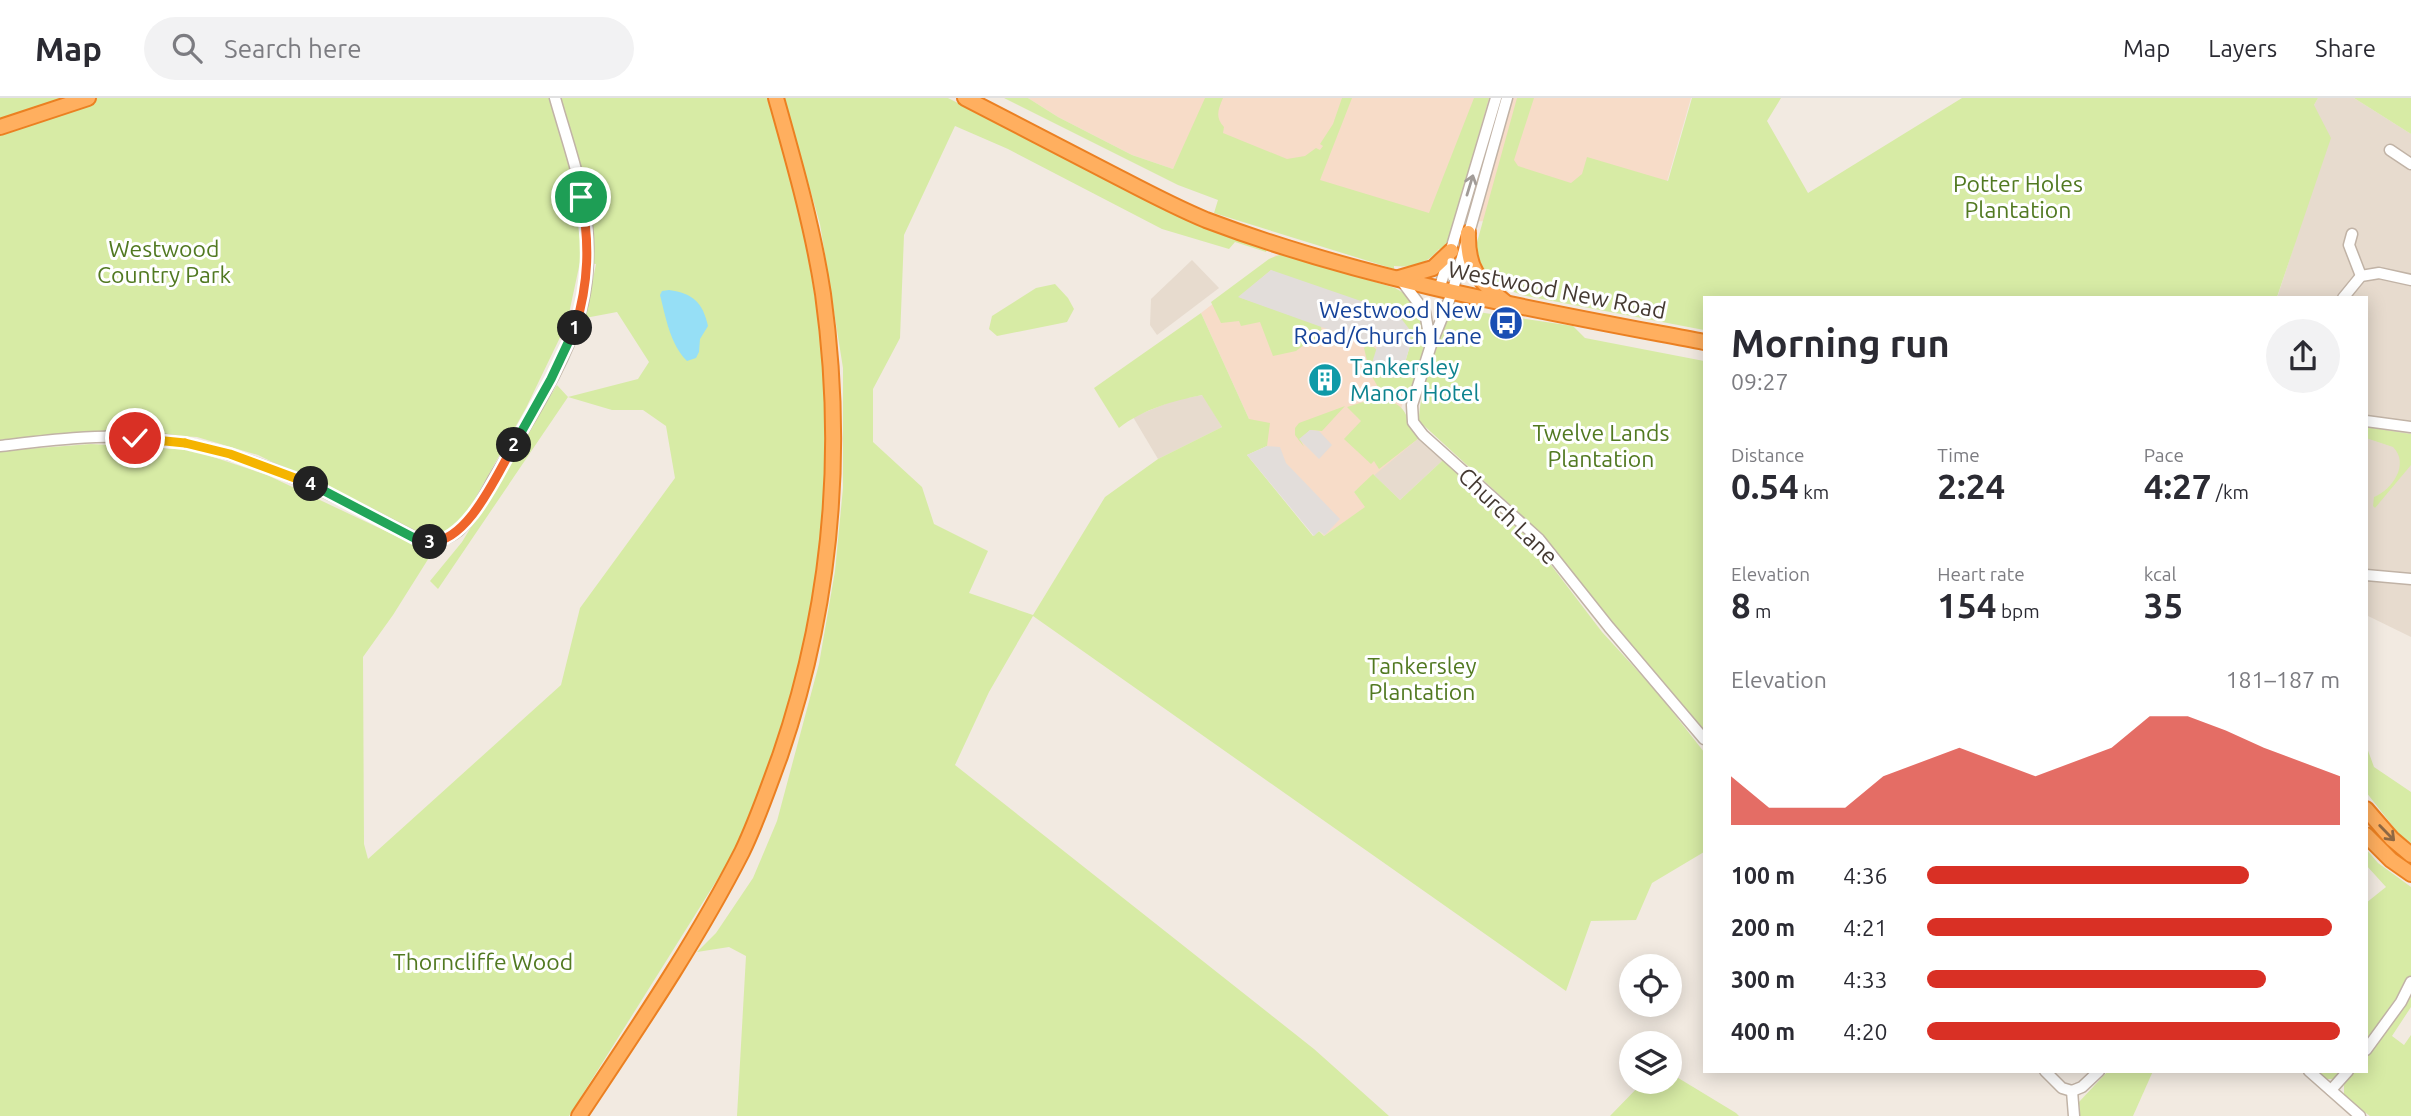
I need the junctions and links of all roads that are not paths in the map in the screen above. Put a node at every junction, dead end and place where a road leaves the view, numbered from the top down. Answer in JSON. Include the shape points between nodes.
{"nodes":[{"id":1,"x":88,"y":98,"type":"edge"},
{"id":2,"x":555,"y":98,"type":"edge"},
{"id":3,"x":776,"y":98,"type":"edge"},
{"id":4,"x":965,"y":98,"type":"edge"},
{"id":5,"x":1496,"y":98,"type":"edge"},
{"id":6,"x":1507,"y":98,"type":"edge"},
{"id":7,"x":0,"y":127,"type":"edge"},
{"id":8,"x":2390,"y":150,"type":"dead end"},
{"id":9,"x":2410,"y":159,"type":"edge"},
{"id":10,"x":1468,"y":233,"type":"junction"},
{"id":11,"x":2352,"y":234,"type":"dead end"},
{"id":12,"x":1451,"y":251,"type":"junction"},
{"id":13,"x":2361,"y":276,"type":"junction"},
{"id":14,"x":1397,"y":279,"type":"junction"},
{"id":15,"x":2411,"y":281,"type":"edge"},
{"id":16,"x":1446,"y":291,"type":"junction"},
{"id":17,"x":2345,"y":296,"type":"edge"},
{"id":18,"x":1508,"y":304,"type":"junction"},
{"id":19,"x":1703,"y":342,"type":"edge"},
{"id":20,"x":1430,"y":345,"type":"junction"},
{"id":21,"x":2368,"y":421,"type":"edge"},
{"id":22,"x":2411,"y":428,"type":"edge"},
{"id":23,"x":0,"y":446,"type":"edge"},
{"id":24,"x":2368,"y":575,"type":"edge"},
{"id":25,"x":2411,"y":579,"type":"edge"},
{"id":26,"x":1703,"y":738,"type":"edge"},
{"id":27,"x":2368,"y":811,"type":"edge"},
{"id":28,"x":2368,"y":837,"type":"edge"},
{"id":29,"x":2411,"y":855,"type":"edge"},
{"id":30,"x":2411,"y":874,"type":"edge"},
{"id":31,"x":2411,"y":982,"type":"edge"},
{"id":32,"x":2368,"y":1047,"type":"edge"},
{"id":33,"x":2047,"y":1073,"type":"edge"},
{"id":34,"x":2097,"y":1073,"type":"edge"},
{"id":35,"x":2311,"y":1073,"type":"edge"},
{"id":36,"x":2346,"y":1073,"type":"edge"},
{"id":37,"x":2331,"y":1090,"type":"junction"},
{"id":38,"x":2072,"y":1091,"type":"junction"},
{"id":39,"x":579,"y":1116,"type":"edge"},
{"id":40,"x":2074,"y":1116,"type":"edge"},
{"id":41,"x":2360,"y":1116,"type":"edge"}],
"edges":[{"from":1,"to":7,"type":"highway"},
{"from":2,"to":23,"type":"street","via":[[587,227],[581,308],[565,353],[501,467],[466,523],[445,539],[418,540],[311,484],[194,444],[89,437]]},
{"from":3,"to":39,"type":"highway","via":[[800,183],[822,292],[832,374],[834,477],[818,620],[796,710],[743,850],[669,979]]},
{"from":4,"to":14,"type":"highway","name":"Westwood New Road","via":[[1204,219]]},
{"from":12,"to":5,"type":"street","one_way":true},
{"from":6,"to":10,"type":"street"},
{"from":8,"to":9,"type":"street"},
{"from":10,"to":16,"type":"street"},
{"from":10,"to":18,"type":"highway","via":[[1472,268],[1483,284]]},
{"from":11,"to":13,"type":"street","via":[[2349,245]]},
{"from":12,"to":14,"type":"highway","via":[[1425,272]]},
{"from":12,"to":16,"type":"street"},
{"from":13,"to":15,"type":"street","via":[[2387,274]]},
{"from":13,"to":17,"type":"street"},
{"from":14,"to":16,"type":"highway","name":"Westwood New Road"},
{"from":14,"to":20,"type":"street","name":"Church Lane","via":[[1425,312]]},
{"from":16,"to":18,"type":"highway","name":"Westwood New Road"},
{"from":16,"to":20,"type":"street","name":"Church Lane"},
{"from":18,"to":19,"type":"highway","name":"Westwood New Road"},
{"from":20,"to":26,"type":"street","name":"Church Lane","via":[[1412,405],[1415,426],[1539,539]]},
{"from":21,"to":22,"type":"street"},
{"from":24,"to":25,"type":"street"},
{"from":27,"to":29,"type":"highway","one_way":true},
{"from":28,"to":30,"type":"highway"},
{"from":31,"to":32,"type":"street"},
{"from":33,"to":38,"type":"street"},
{"from":34,"to":38,"type":"street"},
{"from":35,"to":37,"type":"street"},
{"from":36,"to":37,"type":"street"},
{"from":37,"to":41,"type":"street"},
{"from":38,"to":40,"type":"street"}]}
